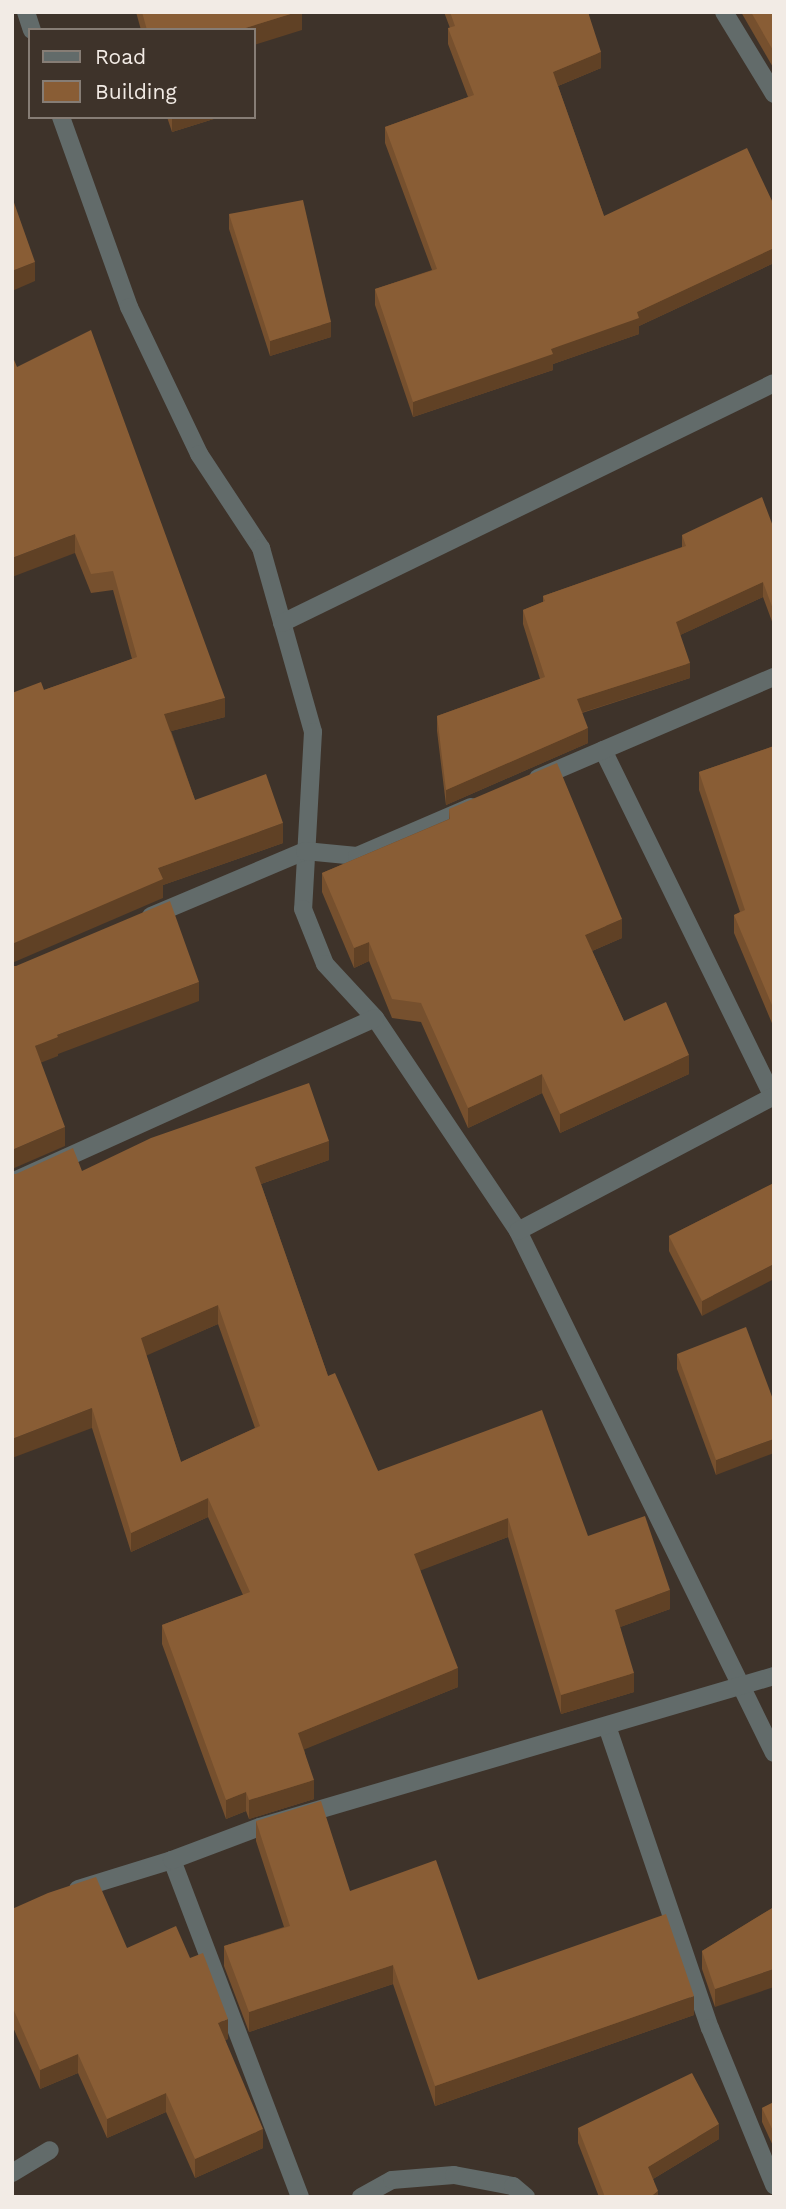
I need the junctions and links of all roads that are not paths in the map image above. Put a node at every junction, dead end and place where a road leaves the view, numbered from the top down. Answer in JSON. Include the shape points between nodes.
{"nodes":[{"id":1,"x":723,"y":12,"type":"edge"},
{"id":2,"x":774,"y":94,"type":"edge"},
{"id":3,"x":62,"y":119,"type":"edge"},
{"id":4,"x":774,"y":383,"type":"edge"},
{"id":5,"x":282,"y":623,"type":"junction"},
{"id":6,"x":774,"y":677,"type":"edge"},
{"id":7,"x":603,"y":751,"type":"junction"},
{"id":8,"x":517,"y":788,"type":"edge"},
{"id":9,"x":492,"y":798,"type":"edge"},
{"id":10,"x":305,"y":851,"type":"junction"},
{"id":11,"x":140,"y":921,"type":"edge"},
{"id":12,"x":375,"y":1018,"type":"junction"},
{"id":13,"x":773,"y":1096,"type":"edge"},
{"id":14,"x":12,"y":1182,"type":"edge"},
{"id":15,"x":518,"y":1231,"type":"junction"},
{"id":16,"x":774,"y":1676,"type":"edge"},
{"id":17,"x":740,"y":1685,"type":"junction"},
{"id":18,"x":607,"y":1726,"type":"junction"},
{"id":19,"x":774,"y":1753,"type":"edge"},
{"id":20,"x":173,"y":1860,"type":"junction"},
{"id":21,"x":62,"y":1895,"type":"edge"},
{"id":22,"x":50,"y":2150,"type":"dead end"},
{"id":23,"x":12,"y":2172,"type":"edge"},
{"id":24,"x":774,"y":2185,"type":"edge"},
{"id":25,"x":300,"y":2197,"type":"edge"},
{"id":26,"x":361,"y":2197,"type":"edge"},
{"id":27,"x":526,"y":2197,"type":"edge"}],
"edges":[{"from":1,"to":2,"type":"street"},
{"from":3,"to":5,"type":"street","via":[[129,307],[199,454],[261,548]]},
{"from":4,"to":5,"type":"street"},
{"from":5,"to":10,"type":"street","via":[[313,732]]},
{"from":6,"to":7,"type":"street"},
{"from":7,"to":8,"type":"street"},
{"from":7,"to":13,"type":"street"},
{"from":9,"to":10,"type":"street","via":[[357,856]]},
{"from":10,"to":11,"type":"street"},
{"from":10,"to":12,"type":"street","via":[[303,909],[325,964]]},
{"from":12,"to":14,"type":"street"},
{"from":12,"to":15,"type":"street"},
{"from":13,"to":15,"type":"street"},
{"from":15,"to":17,"type":"street"},
{"from":16,"to":17,"type":"street"},
{"from":17,"to":18,"type":"street"},
{"from":17,"to":19,"type":"street"},
{"from":18,"to":20,"type":"street","via":[[260,1827]]},
{"from":18,"to":24,"type":"street","via":[[710,2028]]},
{"from":20,"to":21,"type":"street"},
{"from":20,"to":25,"type":"street"},
{"from":22,"to":23,"type":"street"},
{"from":26,"to":27,"type":"street","via":[[392,2180],[454,2175],[513,2186]]}]}
